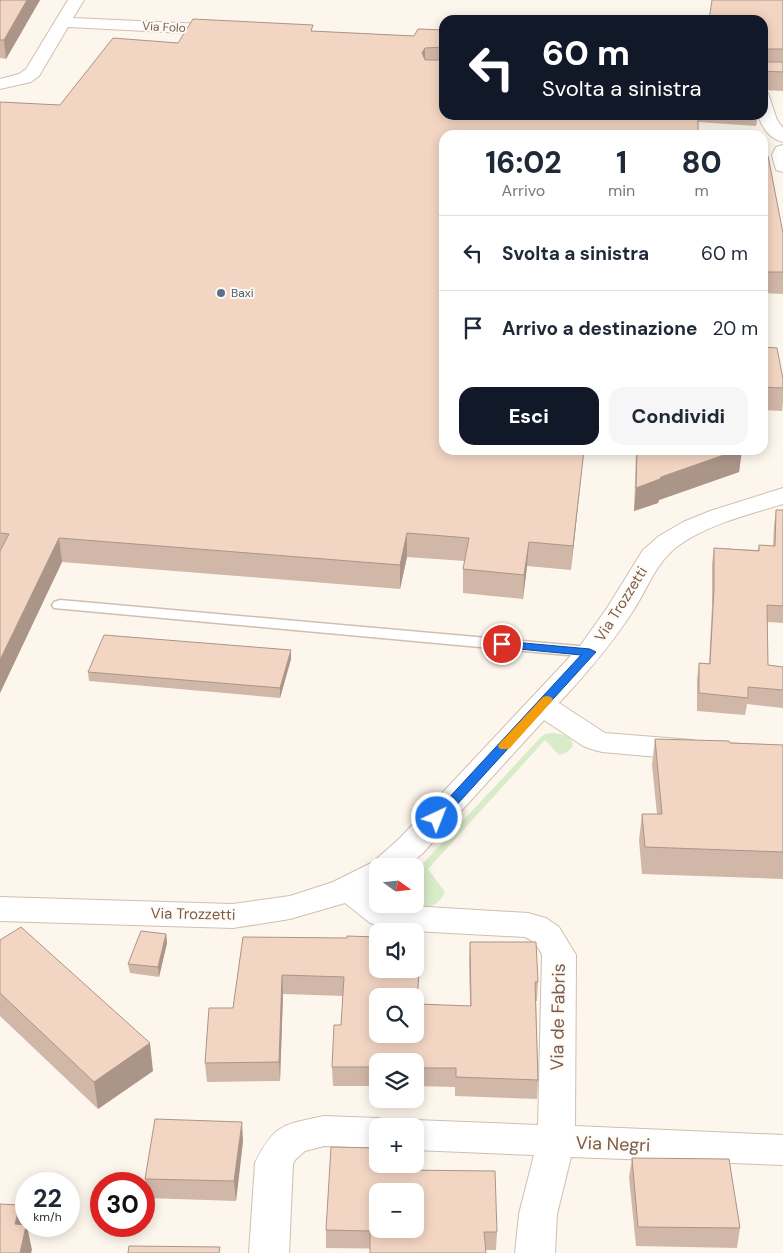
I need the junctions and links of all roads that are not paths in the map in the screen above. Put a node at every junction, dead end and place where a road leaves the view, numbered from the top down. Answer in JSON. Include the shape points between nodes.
{"nodes":[{"id":1,"x":76,"y":0,"type":"edge"},
{"id":2,"x":65,"y":22,"type":"junction"},
{"id":3,"x":243,"y":31,"type":"edge"},
{"id":4,"x":0,"y":84,"type":"edge"},
{"id":5,"x":768,"y":120,"type":"edge"},
{"id":6,"x":783,"y":137,"type":"edge"},
{"id":7,"x":783,"y":151,"type":"edge"},
{"id":8,"x":783,"y":166,"type":"edge"},
{"id":9,"x":783,"y":496,"type":"edge"},
{"id":10,"x":60,"y":605,"type":"dead end"},
{"id":11,"x":590,"y":652,"type":"junction"},
{"id":12,"x":542,"y":706,"type":"junction"},
{"id":13,"x":719,"y":752,"type":"edge"},
{"id":14,"x":396,"y":858,"type":"edge"},
{"id":15,"x":369,"y":877,"type":"edge"},
{"id":16,"x":349,"y":889,"type":"junction"},
{"id":17,"x":0,"y":909,"type":"edge"},
{"id":18,"x":369,"y":1133,"type":"edge"},
{"id":19,"x":424,"y":1135,"type":"edge"},
{"id":20,"x":556,"y":1142,"type":"junction"},
{"id":21,"x":783,"y":1150,"type":"edge"},
{"id":22,"x":269,"y":1253,"type":"edge"},
{"id":23,"x":535,"y":1253,"type":"edge"}],
"edges":[{"from":1,"to":2,"type":"street"},
{"from":2,"to":3,"type":"street","name":"Via Folo"},
{"from":2,"to":4,"type":"street","via":[[30,75]]},
{"from":5,"to":6,"type":"street","via":[[772,129]]},
{"from":7,"to":8,"type":"street"},
{"from":9,"to":11,"type":"street","name":"Via Trozzetti","via":[[719,516],[668,541],[652,556]]},
{"from":10,"to":11,"type":"lane"},
{"from":11,"to":12,"type":"street","name":"Via Trozzetti"},
{"from":12,"to":13,"type":"street","via":[[602,742]]},
{"from":12,"to":14,"type":"street","name":"Via Trozzetti","via":[[411,846]]},
{"from":15,"to":16,"type":"street","name":"Via Trozzetti"},
{"from":16,"to":17,"type":"street","name":"Via Trozzetti","via":[[295,908],[233,916]]},
{"from":16,"to":20,"type":"street","name":"Via de Fabris","via":[[382,914],[394,918],[528,925],[553,940],[559,955]]},
{"from":18,"to":22,"type":"street","via":[[324,1131],[294,1138],[282,1148],[274,1162]]},
{"from":19,"to":20,"type":"street"},
{"from":20,"to":21,"type":"street","name":"Via Negri"},
{"from":20,"to":23,"type":"street","name":"Via Negri","via":[[538,1214]]}]}
